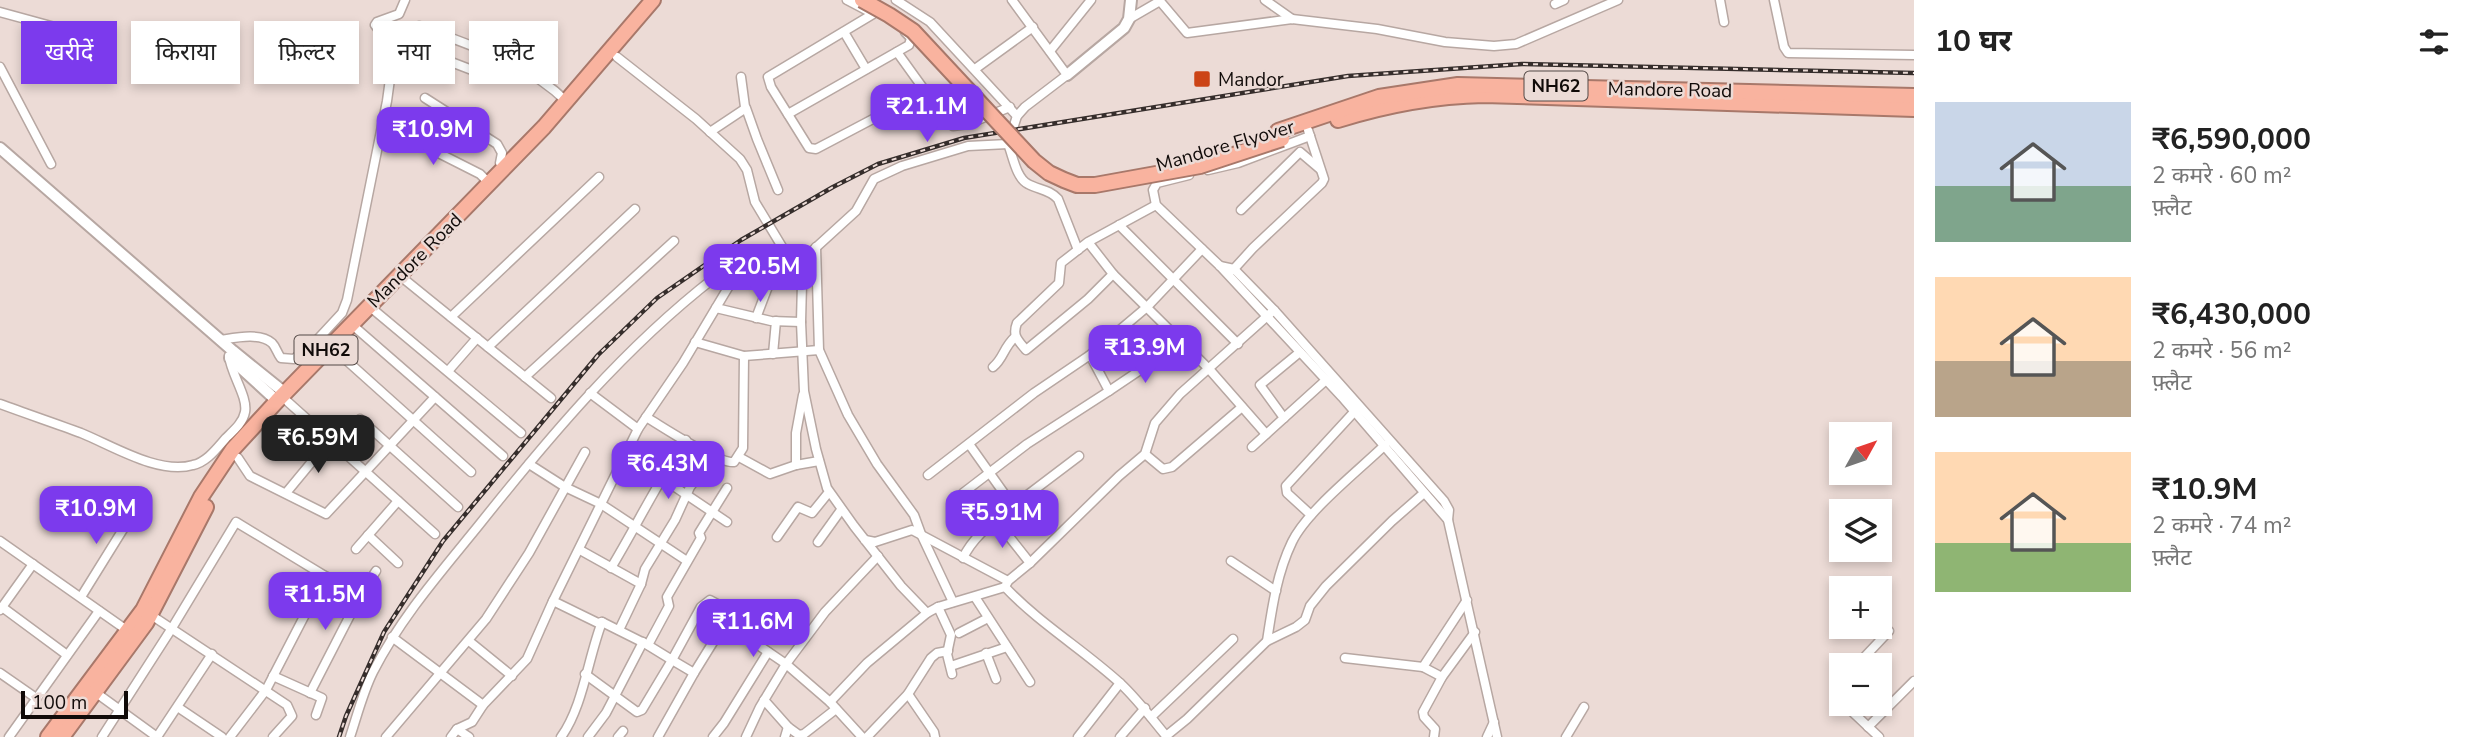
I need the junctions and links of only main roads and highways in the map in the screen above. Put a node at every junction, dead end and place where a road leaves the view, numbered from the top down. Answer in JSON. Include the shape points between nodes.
{"nodes":[{"id":1,"x":659,"y":0,"type":"edge"},
{"id":2,"x":862,"y":0,"type":"edge"},
{"id":3,"x":880,"y":0,"type":"edge"},
{"id":4,"x":1914,"y":96,"type":"edge"},
{"id":5,"x":1832,"y":100,"type":"junction"},
{"id":6,"x":1914,"y":109,"type":"edge"},
{"id":7,"x":1280,"y":135,"type":"junction"},
{"id":8,"x":402,"y":278,"type":"junction"},
{"id":9,"x":283,"y":398,"type":"junction"},
{"id":10,"x":147,"y":612,"type":"junction"},
{"id":11,"x":48,"y":737,"type":"edge"},
{"id":12,"x":62,"y":737,"type":"edge"}],
"edges":[{"from":1,"to":8,"type":"highway","name":"Mandore Road","number":"NH62"},
{"from":1,"to":8,"type":"highway","name":"Mandore Road","number":"NH62","via":[[551,133]]},
{"from":2,"to":7,"type":"highway","name":"Mandore Flyover","number":"NH62","bridge":true,"via":[[913,31],[1034,161],[1077,185],[1200,166]]},
{"from":3,"to":7,"type":"highway","name":"Mandore Flyover","number":"NH62","via":[[918,24],[1043,157],[1063,171],[1092,176],[1145,168]]},
{"from":4,"to":5,"type":"highway","number":"NH62"},
{"from":5,"to":6,"type":"highway","number":"NH62"},
{"from":5,"to":7,"type":"highway","name":"Mandore Flyover","number":"NH62","via":[[1457,96],[1399,103]]},
{"from":8,"to":9,"type":"highway","name":"Mandore Road","number":"NH62"},
{"from":8,"to":9,"type":"highway","name":"Mandore Road","number":"NH62","via":[[358,329]]},
{"from":9,"to":10,"type":"highway","name":"Mandore Road","number":"NH62","via":[[210,500]]},
{"from":9,"to":10,"type":"highway","name":"Mandore Road","number":"NH62","via":[[222,463],[180,534]]},
{"from":10,"to":11,"type":"highway","name":"Mandore Road","number":"NH62"},
{"from":10,"to":12,"type":"highway","name":"Mandore Road","number":"NH62"}]}
